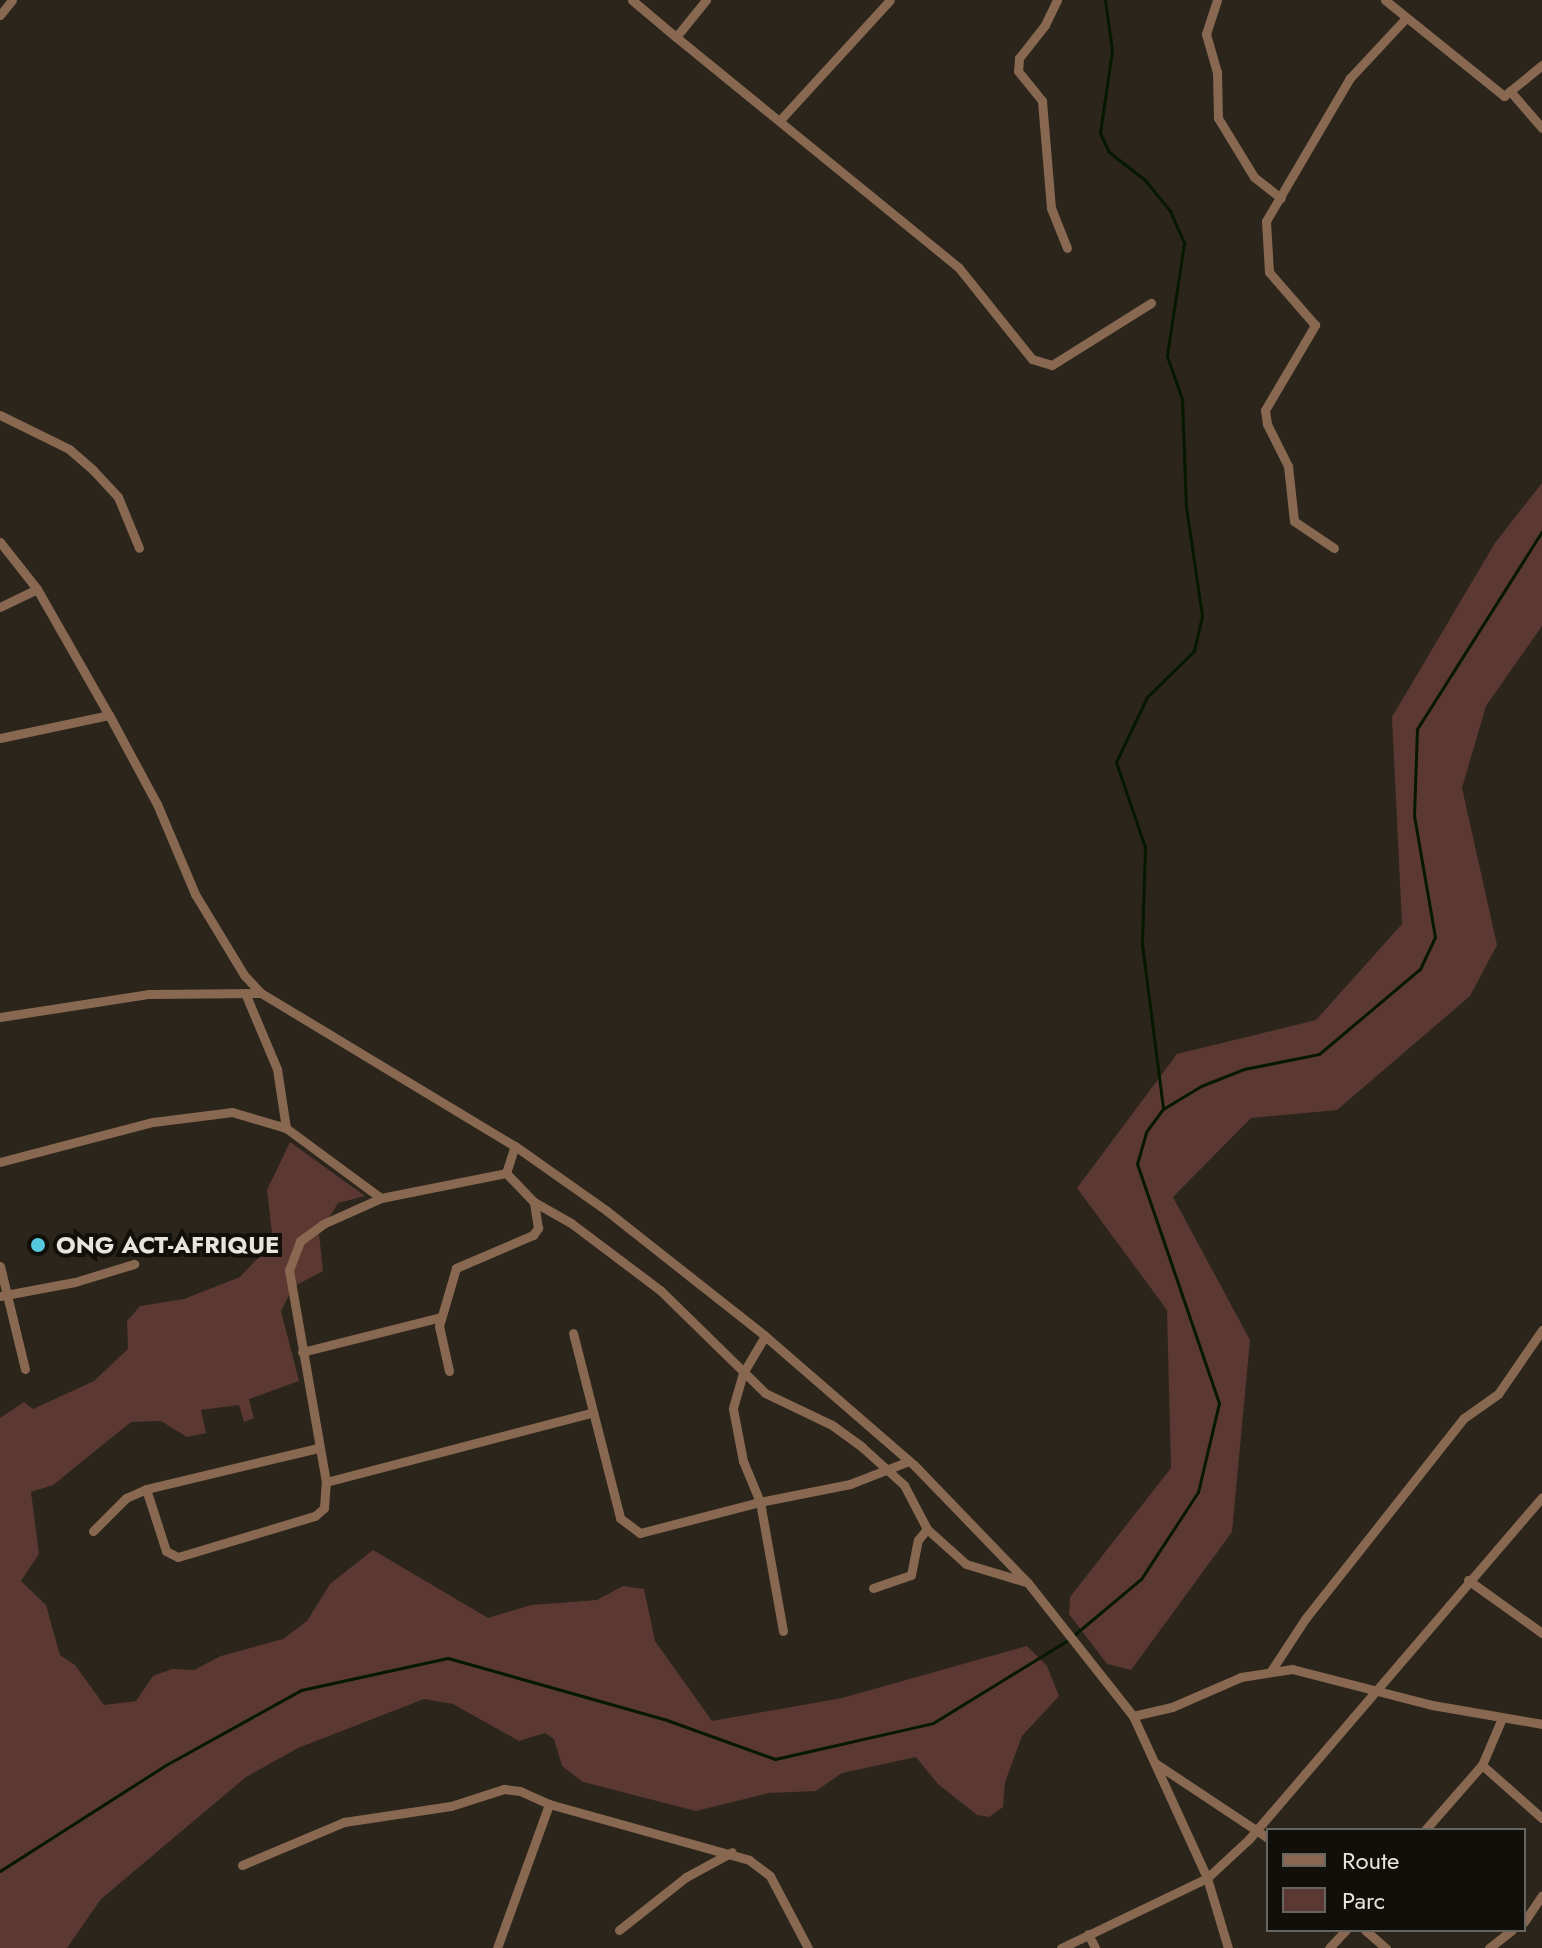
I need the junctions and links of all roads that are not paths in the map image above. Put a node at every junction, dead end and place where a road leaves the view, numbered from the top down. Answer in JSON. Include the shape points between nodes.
{"nodes":[{"id":1,"x":12,"y":0,"type":"edge"},
{"id":2,"x":632,"y":0,"type":"edge"},
{"id":3,"x":706,"y":0,"type":"edge"},
{"id":4,"x":890,"y":0,"type":"edge"},
{"id":5,"x":1057,"y":0,"type":"edge"},
{"id":6,"x":1217,"y":0,"type":"edge"},
{"id":7,"x":1385,"y":0,"type":"edge"},
{"id":8,"x":0,"y":15,"type":"edge"},
{"id":9,"x":1406,"y":18,"type":"junction"},
{"id":10,"x":676,"y":37,"type":"junction"},
{"id":11,"x":1542,"y":65,"type":"edge"},
{"id":12,"x":1510,"y":91,"type":"junction"},
{"id":13,"x":781,"y":119,"type":"junction"},
{"id":14,"x":1542,"y":128,"type":"edge"},
{"id":15,"x":1281,"y":198,"type":"junction"},
{"id":16,"x":1067,"y":248,"type":"dead end"},
{"id":17,"x":1151,"y":303,"type":"dead end"},
{"id":18,"x":0,"y":415,"type":"edge"},
{"id":19,"x":0,"y":542,"type":"edge"},
{"id":20,"x":139,"y":548,"type":"dead end"},
{"id":21,"x":1334,"y":548,"type":"dead end"},
{"id":22,"x":37,"y":589,"type":"junction"},
{"id":23,"x":0,"y":607,"type":"edge"},
{"id":24,"x":109,"y":715,"type":"junction"},
{"id":25,"x":0,"y":738,"type":"edge"},
{"id":26,"x":245,"y":993,"type":"junction"},
{"id":27,"x":261,"y":993,"type":"junction"},
{"id":28,"x":0,"y":1017,"type":"edge"},
{"id":29,"x":286,"y":1128,"type":"junction"},
{"id":30,"x":515,"y":1146,"type":"junction"},
{"id":31,"x":0,"y":1162,"type":"edge"},
{"id":32,"x":506,"y":1173,"type":"junction"},
{"id":33,"x":381,"y":1198,"type":"junction"},
{"id":34,"x":534,"y":1202,"type":"junction"},
{"id":35,"x":134,"y":1264,"type":"dead end"},
{"id":36,"x":0,"y":1266,"type":"edge"},
{"id":37,"x":4,"y":1295,"type":"edge"},
{"id":38,"x":441,"y":1317,"type":"junction"},
{"id":39,"x":1542,"y":1330,"type":"edge"},
{"id":40,"x":573,"y":1333,"type":"dead end"},
{"id":41,"x":765,"y":1336,"type":"junction"},
{"id":42,"x":302,"y":1352,"type":"junction"},
{"id":43,"x":25,"y":1369,"type":"dead end"},
{"id":44,"x":449,"y":1371,"type":"dead end"},
{"id":45,"x":743,"y":1373,"type":"junction"},
{"id":46,"x":591,"y":1413,"type":"junction"},
{"id":47,"x":318,"y":1448,"type":"junction"},
{"id":48,"x":909,"y":1461,"type":"junction"},
{"id":49,"x":890,"y":1472,"type":"junction"},
{"id":50,"x":326,"y":1482,"type":"junction"},
{"id":51,"x":146,"y":1489,"type":"junction"},
{"id":52,"x":1542,"y":1497,"type":"edge"},
{"id":53,"x":760,"y":1502,"type":"junction"},
{"id":54,"x":927,"y":1529,"type":"junction"},
{"id":55,"x":93,"y":1531,"type":"dead end"},
{"id":56,"x":1468,"y":1580,"type":"junction"},
{"id":57,"x":1028,"y":1583,"type":"junction"},
{"id":58,"x":873,"y":1588,"type":"dead end"},
{"id":59,"x":783,"y":1631,"type":"dead end"},
{"id":60,"x":1542,"y":1633,"type":"edge"},
{"id":61,"x":1271,"y":1671,"type":"junction"},
{"id":62,"x":1376,"y":1691,"type":"junction"},
{"id":63,"x":1133,"y":1716,"type":"junction"},
{"id":64,"x":1502,"y":1718,"type":"junction"},
{"id":65,"x":1542,"y":1724,"type":"edge"},
{"id":66,"x":1155,"y":1763,"type":"junction"},
{"id":67,"x":1482,"y":1765,"type":"junction"},
{"id":68,"x":549,"y":1804,"type":"junction"},
{"id":69,"x":1542,"y":1818,"type":"edge"},
{"id":70,"x":1427,"y":1828,"type":"edge"},
{"id":71,"x":1259,"y":1830,"type":"junction"},
{"id":72,"x":1266,"y":1836,"type":"edge"},
{"id":73,"x":732,"y":1852,"type":"junction"},
{"id":74,"x":242,"y":1865,"type":"dead end"},
{"id":75,"x":1207,"y":1878,"type":"junction"},
{"id":76,"x":1542,"y":1895,"type":"edge"},
{"id":77,"x":1526,"y":1919,"type":"edge"},
{"id":78,"x":619,"y":1930,"type":"dead end"},
{"id":79,"x":1344,"y":1932,"type":"edge"},
{"id":80,"x":1367,"y":1932,"type":"edge"},
{"id":81,"x":1509,"y":1932,"type":"edge"},
{"id":82,"x":1088,"y":1934,"type":"junction"},
{"id":83,"x":497,"y":1948,"type":"edge"},
{"id":84,"x":808,"y":1948,"type":"edge"},
{"id":85,"x":1061,"y":1948,"type":"edge"},
{"id":86,"x":1095,"y":1948,"type":"edge"},
{"id":87,"x":1228,"y":1948,"type":"edge"},
{"id":88,"x":1329,"y":1948,"type":"edge"},
{"id":89,"x":1386,"y":1948,"type":"edge"},
{"id":90,"x":1489,"y":1948,"type":"edge"}],
"edges":[{"from":1,"to":8,"type":"street"},
{"from":2,"to":10,"type":"street"},
{"from":3,"to":10,"type":"street"},
{"from":4,"to":13,"type":"street"},
{"from":5,"to":16,"type":"street","via":[[1019,58],[1018,71],[1042,101],[1051,208]]},
{"from":6,"to":15,"type":"street","via":[[1206,34],[1217,72],[1218,118],[1254,177]]},
{"from":7,"to":9,"type":"street"},
{"from":9,"to":12,"type":"street","via":[[1504,96]]},
{"from":9,"to":15,"type":"street","via":[[1350,78]]},
{"from":10,"to":13,"type":"street"},
{"from":11,"to":12,"type":"street"},
{"from":12,"to":14,"type":"street"},
{"from":13,"to":17,"type":"street","via":[[959,268],[1032,359],[1052,365]]},
{"from":15,"to":21,"type":"street","via":[[1266,221],[1269,272],[1315,325],[1265,410],[1288,466],[1294,521]]},
{"from":18,"to":20,"type":"street","via":[[69,449],[93,470],[118,497]]},
{"from":19,"to":22,"type":"street"},
{"from":22,"to":23,"type":"street"},
{"from":22,"to":24,"type":"street"},
{"from":24,"to":25,"type":"street"},
{"from":24,"to":27,"type":"street","via":[[157,804],[195,894],[231,958]]},
{"from":26,"to":27,"type":"street"},
{"from":26,"to":28,"type":"street","via":[[149,994]]},
{"from":26,"to":29,"type":"street","via":[[277,1069]]},
{"from":27,"to":30,"type":"street"},
{"from":29,"to":31,"type":"street","via":[[232,1112],[190,1114]]},
{"from":29,"to":33,"type":"street"},
{"from":30,"to":32,"type":"street"},
{"from":30,"to":41,"type":"street"},
{"from":32,"to":33,"type":"street"},
{"from":32,"to":34,"type":"street"},
{"from":33,"to":42,"type":"street","via":[[323,1224],[294,1252],[289,1289]]},
{"from":34,"to":38,"type":"street","via":[[536,1232],[460,1264]]},
{"from":34,"to":45,"type":"street","via":[[660,1290]]},
{"from":35,"to":37,"type":"street"},
{"from":36,"to":37,"type":"street"},
{"from":37,"to":43,"type":"street"},
{"from":38,"to":42,"type":"street"},
{"from":38,"to":44,"type":"street","via":[[439,1334]]},
{"from":39,"to":61,"type":"street","via":[[1498,1394],[1480,1404],[1445,1442],[1305,1619]]},
{"from":40,"to":46,"type":"street"},
{"from":41,"to":45,"type":"street"},
{"from":41,"to":48,"type":"street"},
{"from":42,"to":47,"type":"street"},
{"from":45,"to":49,"type":"street","via":[[765,1393],[843,1432]]},
{"from":45,"to":53,"type":"street","via":[[733,1418]]},
{"from":46,"to":50,"type":"street"},
{"from":46,"to":53,"type":"street","via":[[620,1518],[633,1531],[676,1528]]},
{"from":47,"to":50,"type":"street"},
{"from":47,"to":51,"type":"street"},
{"from":48,"to":49,"type":"street"},
{"from":48,"to":57,"type":"street"},
{"from":49,"to":53,"type":"street"},
{"from":49,"to":54,"type":"street","via":[[909,1491]]},
{"from":50,"to":51,"type":"street","via":[[324,1508],[315,1516],[178,1557],[166,1551]]},
{"from":51,"to":55,"type":"street","via":[[126,1498]]},
{"from":52,"to":56,"type":"street"},
{"from":53,"to":59,"type":"street"},
{"from":54,"to":57,"type":"street","via":[[973,1568]]},
{"from":54,"to":58,"type":"street","via":[[918,1540],[911,1575]]},
{"from":56,"to":60,"type":"street"},
{"from":56,"to":62,"type":"street"},
{"from":57,"to":63,"type":"street"},
{"from":61,"to":62,"type":"street","via":[[1315,1672]]},
{"from":61,"to":63,"type":"street"},
{"from":62,"to":64,"type":"street"},
{"from":62,"to":71,"type":"street"},
{"from":63,"to":66,"type":"street"},
{"from":64,"to":65,"type":"street"},
{"from":64,"to":67,"type":"street"},
{"from":66,"to":71,"type":"street"},
{"from":66,"to":75,"type":"street"},
{"from":67,"to":69,"type":"street"},
{"from":67,"to":70,"type":"street"},
{"from":68,"to":73,"type":"street"},
{"from":68,"to":74,"type":"street","via":[[504,1789],[451,1806],[344,1822]]},
{"from":68,"to":83,"type":"street"},
{"from":71,"to":72,"type":"street"},
{"from":71,"to":75,"type":"street"},
{"from":73,"to":78,"type":"street","via":[[676,1883]]},
{"from":73,"to":84,"type":"street","via":[[770,1876]]},
{"from":75,"to":82,"type":"street"},
{"from":75,"to":87,"type":"street"},
{"from":76,"to":77,"type":"street"},
{"from":79,"to":88,"type":"street"},
{"from":80,"to":89,"type":"street"},
{"from":81,"to":90,"type":"street"},
{"from":82,"to":85,"type":"street"},
{"from":82,"to":86,"type":"street"}]}
